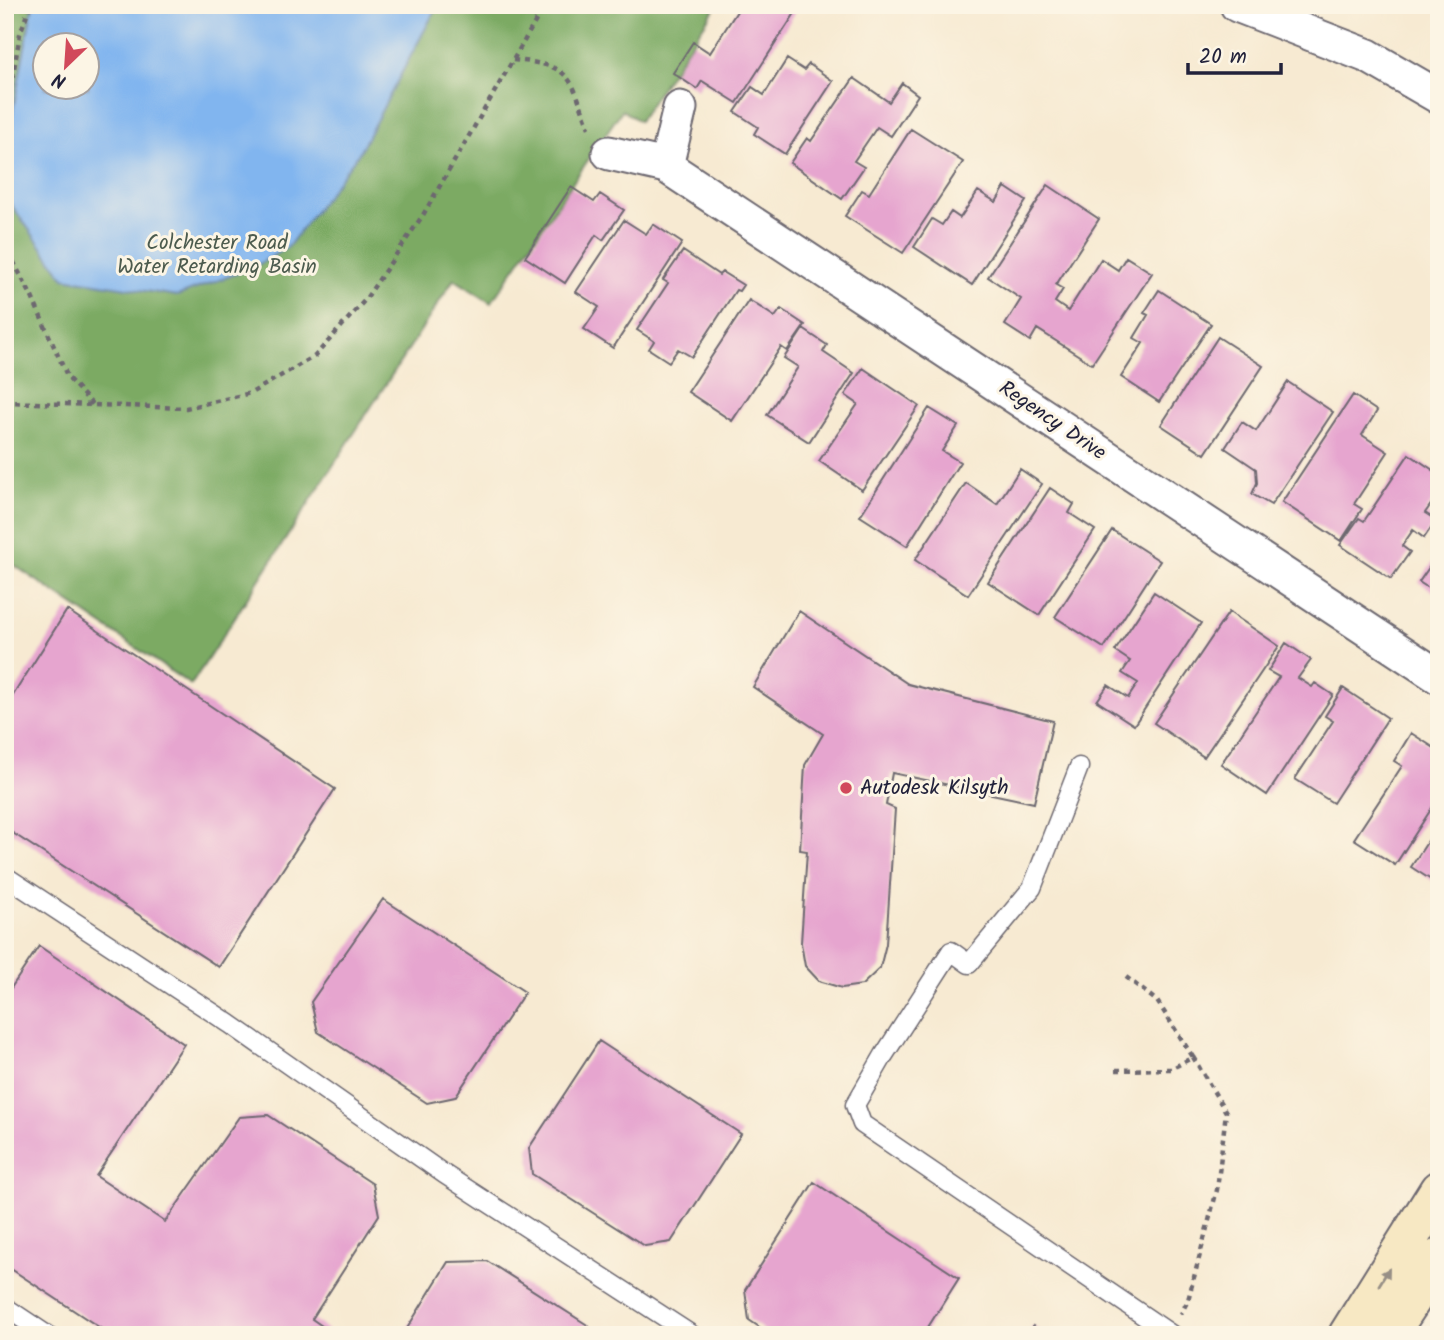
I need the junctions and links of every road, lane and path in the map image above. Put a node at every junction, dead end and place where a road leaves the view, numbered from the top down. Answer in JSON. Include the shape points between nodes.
{"nodes":[{"id":1,"x":30,"y":5,"type":"edge"},
{"id":2,"x":545,"y":5,"type":"edge"},
{"id":3,"x":1237,"y":5,"type":"edge"},
{"id":4,"x":513,"y":60,"type":"junction"},
{"id":5,"x":1439,"y":97,"type":"edge"},
{"id":6,"x":680,"y":108,"type":"dead end"},
{"id":7,"x":609,"y":153,"type":"joint"},
{"id":8,"x":666,"y":166,"type":"junction"},
{"id":9,"x":5,"y":402,"type":"edge"},
{"id":10,"x":94,"y":405,"type":"junction"},
{"id":11,"x":1439,"y":677,"type":"edge"},
{"id":12,"x":1079,"y":767,"type":"dead end"},
{"id":13,"x":5,"y":876,"type":"edge"},
{"id":14,"x":1126,"y":976,"type":"dead end"},
{"id":15,"x":1193,"y":1057,"type":"junction"},
{"id":16,"x":1116,"y":1070,"type":"dead end"},
{"id":17,"x":1439,"y":1190,"type":"edge"},
{"id":18,"x":1439,"y":1258,"type":"edge"},
{"id":19,"x":5,"y":1307,"type":"edge"},
{"id":20,"x":1171,"y":1334,"type":"edge"},
{"id":21,"x":47,"y":1335,"type":"edge"},
{"id":22,"x":692,"y":1335,"type":"edge"},
{"id":23,"x":1348,"y":1335,"type":"edge"},
{"id":24,"x":1388,"y":1335,"type":"edge"}],
"edges":[{"from":1,"to":10,"type":"path","via":[[9,98],[5,160],[10,255],[68,378]]},
{"from":2,"to":4,"type":"path"},
{"from":3,"to":5,"type":"street","via":[[1368,56]]},
{"from":4,"to":7,"type":"path","via":[[562,70],[575,89],[594,141]]},
{"from":4,"to":10,"type":"path","via":[[423,215],[365,300],[315,356],[251,393],[186,408]]},
{"from":6,"to":8,"type":"street"},
{"from":7,"to":8,"type":"street","name":"Regency Drive"},
{"from":8,"to":11,"type":"street","name":"Regency Drive"},
{"from":9,"to":10,"type":"path"},
{"from":12,"to":20,"type":"lane","via":[[1032,888],[969,964],[951,951],[855,1105],[862,1124]]},
{"from":13,"to":22,"type":"lane","via":[[230,1024],[444,1174]]},
{"from":14,"to":15,"type":"path","via":[[1157,1001]]},
{"from":15,"to":16,"type":"path","via":[[1171,1069]]},
{"from":15,"to":20,"type":"path","via":[[1226,1112],[1225,1136],[1204,1245],[1188,1300]]},
{"from":23,"to":17,"type":"main road","one_way":true},
{"from":18,"to":24,"type":"main road"},
{"from":19,"to":21,"type":"lane"}]}
